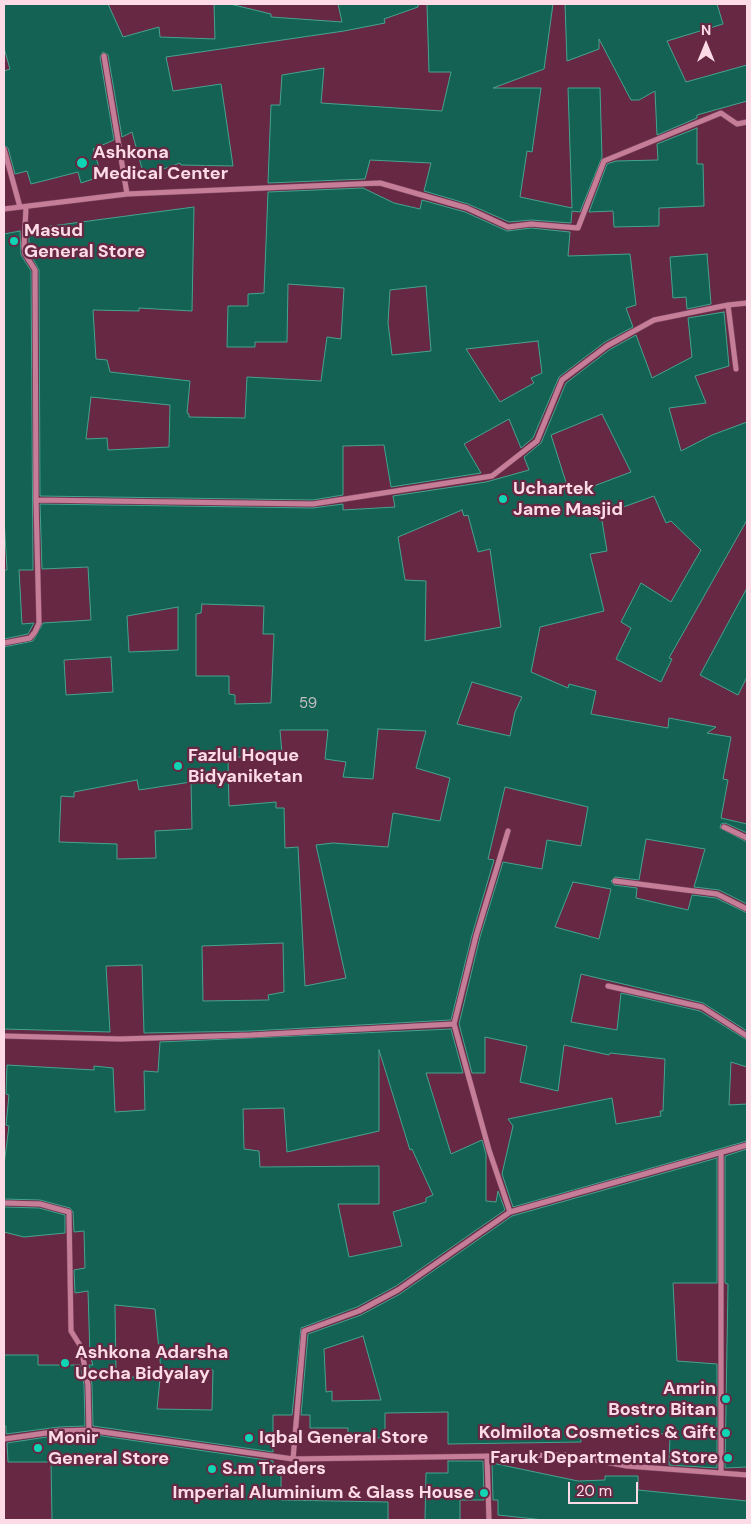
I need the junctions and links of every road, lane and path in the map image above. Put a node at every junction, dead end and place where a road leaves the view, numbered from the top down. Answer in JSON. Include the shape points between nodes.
{"nodes":[{"id":1,"x":104,"y":56,"type":"dead end"},
{"id":2,"x":747,"y":122,"type":"edge"},
{"id":3,"x":4,"y":148,"type":"edge"},
{"id":4,"x":127,"y":194,"type":"junction"},
{"id":5,"x":20,"y":207,"type":"junction"},
{"id":6,"x":26,"y":207,"type":"junction"},
{"id":7,"x":4,"y":209,"type":"edge"},
{"id":8,"x":747,"y":303,"type":"edge"},
{"id":9,"x":728,"y":304,"type":"junction"},
{"id":10,"x":736,"y":369,"type":"dead end"},
{"id":11,"x":36,"y":500,"type":"junction"},
{"id":12,"x":4,"y":643,"type":"edge"},
{"id":13,"x":724,"y":827,"type":"dead end"},
{"id":14,"x":508,"y":831,"type":"dead end"},
{"id":15,"x":747,"y":838,"type":"edge"},
{"id":16,"x":615,"y":881,"type":"dead end"},
{"id":17,"x":747,"y":910,"type":"edge"},
{"id":18,"x":608,"y":986,"type":"dead end"},
{"id":19,"x":454,"y":1024,"type":"junction"},
{"id":20,"x":4,"y":1036,"type":"edge"},
{"id":21,"x":747,"y":1036,"type":"edge"},
{"id":22,"x":747,"y":1145,"type":"edge"},
{"id":23,"x":721,"y":1154,"type":"junction"},
{"id":24,"x":6,"y":1203,"type":"dead end"},
{"id":25,"x":510,"y":1212,"type":"junction"},
{"id":26,"x":89,"y":1430,"type":"junction"},
{"id":27,"x":4,"y":1439,"type":"edge"},
{"id":28,"x":487,"y":1456,"type":"junction"},
{"id":29,"x":294,"y":1459,"type":"junction"},
{"id":30,"x":720,"y":1472,"type":"junction"},
{"id":31,"x":747,"y":1475,"type":"edge"},
{"id":32,"x":488,"y":1520,"type":"edge"}],
"edges":[{"from":1,"to":4,"type":"street"},
{"from":2,"to":4,"type":"street","via":[[737,124],[721,113],[604,162],[578,228],[531,224],[508,227],[468,208],[380,183]]},
{"from":3,"to":5,"type":"street"},
{"from":4,"to":6,"type":"street"},
{"from":5,"to":6,"type":"street"},
{"from":5,"to":7,"type":"street"},
{"from":6,"to":11,"type":"street","via":[[25,254],[35,270]]},
{"from":8,"to":9,"type":"street"},
{"from":9,"to":10,"type":"street"},
{"from":9,"to":11,"type":"street","via":[[654,320],[607,346],[562,380],[537,440],[492,476],[313,504]]},
{"from":11,"to":12,"type":"street","via":[[39,623],[30,638]]},
{"from":13,"to":15,"type":"street"},
{"from":14,"to":19,"type":"street","via":[[476,936]]},
{"from":16,"to":17,"type":"street","via":[[717,894]]},
{"from":18,"to":21,"type":"street","via":[[702,1007]]},
{"from":19,"to":20,"type":"street","via":[[223,1036]]},
{"from":19,"to":25,"type":"street"},
{"from":22,"to":23,"type":"street"},
{"from":23,"to":25,"type":"street"},
{"from":23,"to":30,"type":"street"},
{"from":24,"to":26,"type":"street","via":[[40,1204],[69,1212],[71,1331],[81,1346],[88,1385]]},
{"from":25,"to":29,"type":"street","via":[[398,1290],[359,1311],[304,1330]]},
{"from":26,"to":27,"type":"street"},
{"from":26,"to":29,"type":"street"},
{"from":28,"to":29,"type":"street"},
{"from":28,"to":30,"type":"street","via":[[568,1455],[627,1466]]},
{"from":28,"to":32,"type":"street"},
{"from":30,"to":31,"type":"street"}]}
